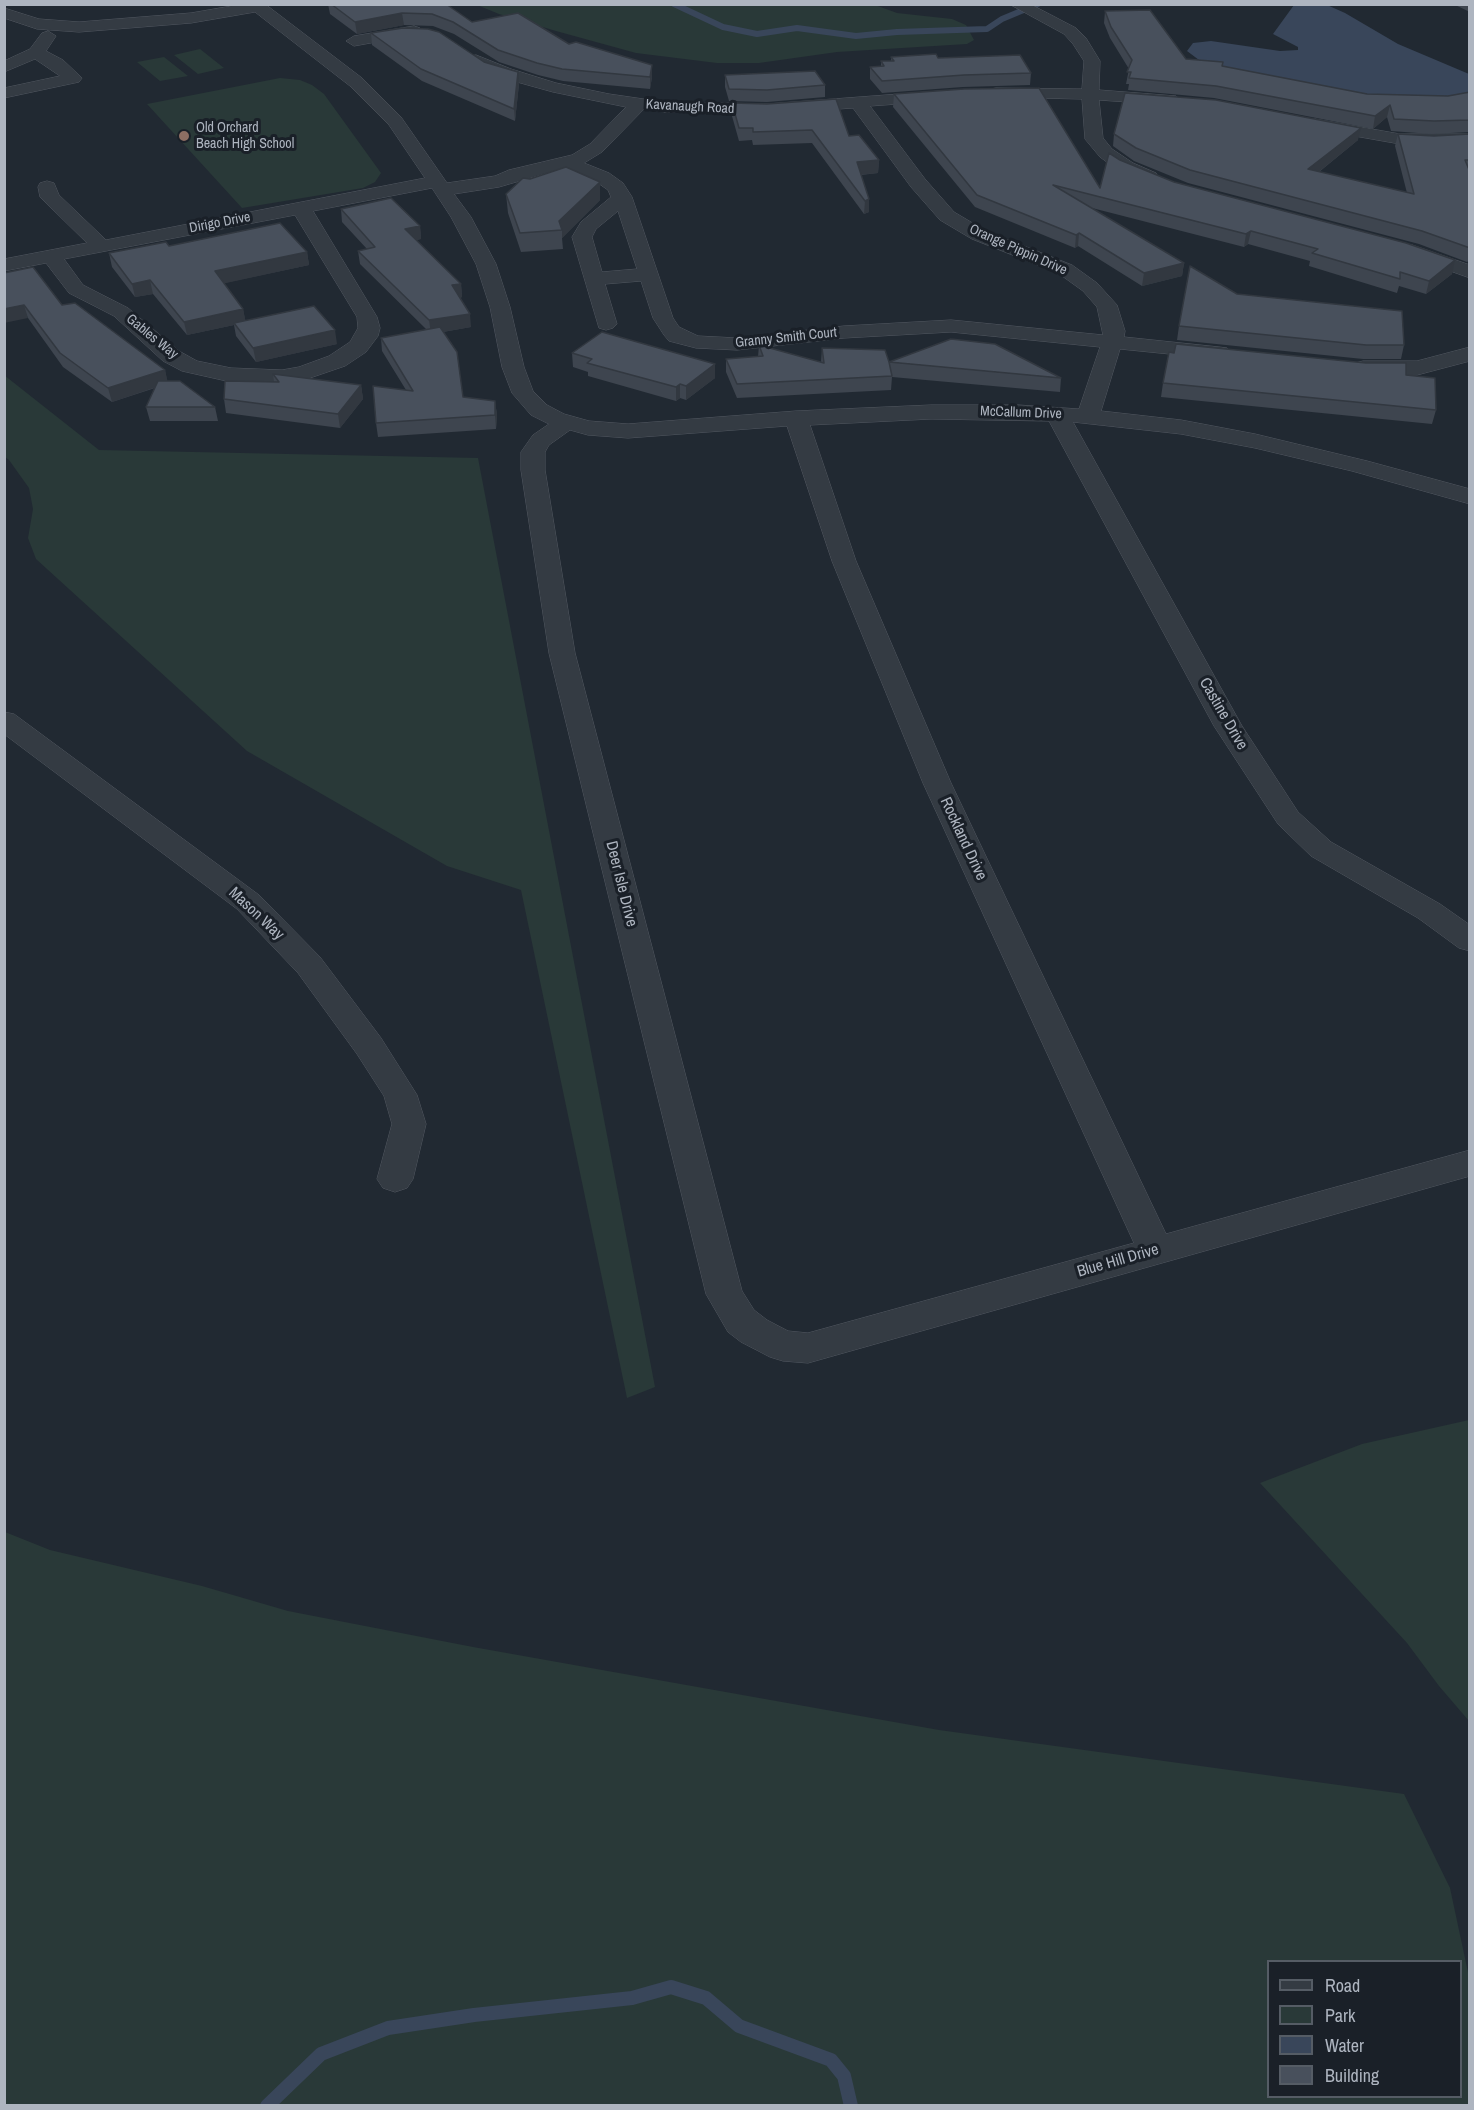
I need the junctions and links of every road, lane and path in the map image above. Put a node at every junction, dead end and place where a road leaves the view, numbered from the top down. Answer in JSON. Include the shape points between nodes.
{"nodes":[{"id":1,"x":1017,"y":4,"type":"edge"},
{"id":2,"x":255,"y":6,"type":"edge"},
{"id":3,"x":4,"y":13,"type":"edge"},
{"id":4,"x":53,"y":26,"type":"junction"},
{"id":5,"x":432,"y":33,"type":"edge"},
{"id":6,"x":354,"y":41,"type":"edge"},
{"id":7,"x":463,"y":51,"type":"edge"},
{"id":8,"x":36,"y":53,"type":"junction"},
{"id":9,"x":4,"y":67,"type":"edge"},
{"id":10,"x":4,"y":93,"type":"edge"},
{"id":11,"x":984,"y":94,"type":"edge"},
{"id":12,"x":1091,"y":94,"type":"junction"},
{"id":13,"x":954,"y":95,"type":"edge"},
{"id":14,"x":1190,"y":102,"type":"edge"},
{"id":15,"x":858,"y":103,"type":"junction"},
{"id":16,"x":639,"y":104,"type":"junction"},
{"id":17,"x":1298,"y":121,"type":"edge"},
{"id":18,"x":1470,"y":140,"type":"edge"},
{"id":19,"x":568,"y":163,"type":"junction"},
{"id":20,"x":438,"y":184,"type":"junction"},
{"id":21,"x":1166,"y":184,"type":"edge"},
{"id":22,"x":46,"y":187,"type":"dead end"},
{"id":23,"x":622,"y":198,"type":"junction"},
{"id":24,"x":301,"y":208,"type":"junction"},
{"id":25,"x":1392,"y":245,"type":"edge"},
{"id":26,"x":100,"y":246,"type":"junction"},
{"id":27,"x":51,"y":256,"type":"junction"},
{"id":28,"x":4,"y":265,"type":"edge"},
{"id":29,"x":1470,"y":272,"type":"edge"},
{"id":30,"x":649,"y":274,"type":"junction"},
{"id":31,"x":593,"y":279,"type":"junction"},
{"id":32,"x":606,"y":324,"type":"dead end"},
{"id":33,"x":1112,"y":342,"type":"junction"},
{"id":34,"x":1470,"y":353,"type":"edge"},
{"id":35,"x":1242,"y":356,"type":"edge"},
{"id":36,"x":1344,"y":366,"type":"edge"},
{"id":37,"x":1057,"y":414,"type":"junction"},
{"id":38,"x":1088,"y":416,"type":"junction"},
{"id":39,"x":796,"y":418,"type":"junction"},
{"id":40,"x":566,"y":423,"type":"junction"},
{"id":41,"x":1470,"y":497,"type":"edge"},
{"id":42,"x":4,"y":720,"type":"edge"},
{"id":43,"x":1470,"y":941,"type":"edge"},
{"id":44,"x":1470,"y":1163,"type":"edge"},
{"id":45,"x":395,"y":1179,"type":"dead end"},
{"id":46,"x":1155,"y":1250,"type":"junction"},
{"id":47,"x":767,"y":1340,"type":"joint"}],
"edges":[{"from":1,"to":12,"type":"street","via":[[1070,31],[1087,49],[1092,61]]},
{"from":2,"to":4,"type":"street","via":[[165,21]]},
{"from":2,"to":20,"type":"street","name":"McCallum Drive","via":[[374,97]]},
{"from":3,"to":4,"type":"street"},
{"from":4,"to":8,"type":"street"},
{"from":5,"to":6,"type":"street","via":[[404,32]]},
{"from":7,"to":16,"type":"street","name":"Kavanaugh Road","via":[[492,68],[531,81]]},
{"from":8,"to":9,"type":"street"},
{"from":8,"to":10,"type":"street","via":[[73,78]]},
{"from":11,"to":12,"type":"street"},
{"from":12,"to":14,"type":"street"},
{"from":12,"to":21,"type":"street","via":[[1094,139],[1126,166]]},
{"from":13,"to":15,"type":"street","name":"Kavanaugh Road"},
{"from":15,"to":16,"type":"street","name":"Kavanaugh Road","via":[[742,109]]},
{"from":15,"to":33,"type":"street","name":"Orange Pippin Drive","via":[[947,216],[980,235],[1065,269],[1100,296],[1111,316]]},
{"from":16,"to":19,"type":"street","name":"Dirigo Drive","via":[[596,148]]},
{"from":17,"to":18,"type":"street","via":[[1400,139]]},
{"from":19,"to":20,"type":"street","name":"Dirigo Drive","via":[[499,181]]},
{"from":19,"to":23,"type":"street","name":"Granny Smith Court","via":[[610,182]]},
{"from":20,"to":24,"type":"street","name":"Dirigo Drive"},
{"from":20,"to":40,"type":"street","name":"McCallum Drive","via":[[470,232],[492,279],[522,393],[539,410]]},
{"from":22,"to":26,"type":"street","via":[[51,197]]},
{"from":23,"to":30,"type":"street","name":"Granny Smith Court"},
{"from":23,"to":31,"type":"street","via":[[584,230],[582,241]]},
{"from":24,"to":26,"type":"street","name":"Dirigo Drive"},
{"from":24,"to":27,"type":"street","name":"Gables Way","via":[[367,317],[369,328],[358,347],[338,361],[304,373],[239,376],[190,366],[171,356],[121,312],[76,289]]},
{"from":25,"to":29,"type":"street"},
{"from":26,"to":27,"type":"street","name":"Dirigo Drive"},
{"from":27,"to":28,"type":"street","name":"Dirigo Drive"},
{"from":30,"to":31,"type":"street"},
{"from":30,"to":33,"type":"street","name":"Granny Smith Court","via":[[671,331],[706,344],[951,326]]},
{"from":31,"to":32,"type":"street"},
{"from":33,"to":35,"type":"street","name":"Granny Smith Court"},
{"from":33,"to":38,"type":"street","name":"Orange Pippin Drive"},
{"from":34,"to":36,"type":"street","via":[[1418,368]]},
{"from":37,"to":38,"type":"street","name":"McCallum Drive"},
{"from":37,"to":39,"type":"street","name":"McCallum Drive","via":[[931,412]]},
{"from":37,"to":43,"type":"street","name":"Castine Drive","via":[[1227,726],[1288,818],[1321,849],[1429,911]]},
{"from":38,"to":41,"type":"street","name":"McCallum Drive","via":[[1255,441]]},
{"from":39,"to":40,"type":"street","name":"McCallum Drive","via":[[628,431]]},
{"from":39,"to":46,"type":"street","name":"Rockland Drive","via":[[844,561],[937,783]]},
{"from":40,"to":47,"type":"street","name":"Deer Isle Drive","via":[[540,441],[533,452],[562,652],[724,1294],[741,1321]]},
{"from":42,"to":45,"type":"street","name":"Mason Way","via":[[248,902],[309,965],[400,1095],[409,1124]]},
{"from":44,"to":46,"type":"street","name":"Blue Hill Drive"},
{"from":46,"to":47,"type":"street","name":"Blue Hill Drive","via":[[808,1348],[796,1349]]}]}
